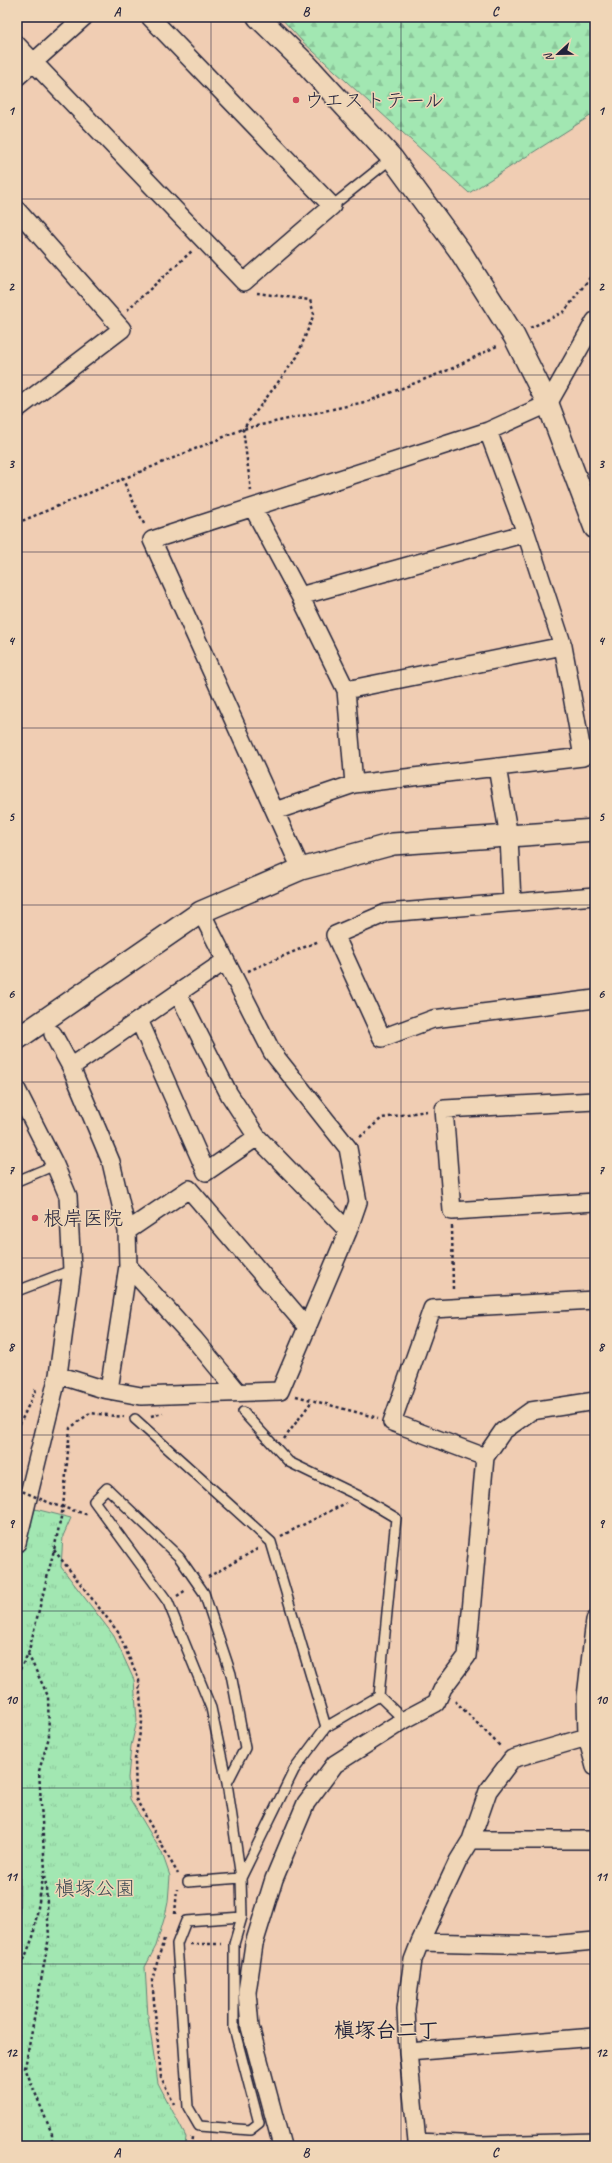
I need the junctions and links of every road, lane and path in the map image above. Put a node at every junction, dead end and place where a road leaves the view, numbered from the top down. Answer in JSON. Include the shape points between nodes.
{"nodes":[{"id":1,"x":84,"y":17,"type":"edge"},
{"id":2,"x":150,"y":17,"type":"edge"},
{"id":3,"x":258,"y":17,"type":"edge"},
{"id":4,"x":17,"y":46,"type":"edge"},
{"id":5,"x":34,"y":64,"type":"junction"},
{"id":6,"x":17,"y":77,"type":"edge"},
{"id":7,"x":392,"y":158,"type":"junction"},
{"id":8,"x":332,"y":206,"type":"junction"},
{"id":9,"x":17,"y":210,"type":"edge"},
{"id":10,"x":204,"y":240,"type":"junction"},
{"id":11,"x":595,"y":271,"type":"edge"},
{"id":12,"x":244,"y":282,"type":"junction"},
{"id":13,"x":116,"y":320,"type":"junction"},
{"id":14,"x":595,"y":321,"type":"edge"},
{"id":15,"x":528,"y":329,"type":"dead end"},
{"id":16,"x":502,"y":344,"type":"dead end"},
{"id":17,"x":19,"y":404,"type":"edge"},
{"id":18,"x":548,"y":404,"type":"junction"},
{"id":19,"x":243,"y":430,"type":"junction"},
{"id":20,"x":488,"y":431,"type":"junction"},
{"id":21,"x":122,"y":478,"type":"junction"},
{"id":22,"x":253,"y":508,"type":"junction"},
{"id":23,"x":17,"y":523,"type":"edge"},
{"id":24,"x":595,"y":528,"type":"edge"},
{"id":25,"x":526,"y":533,"type":"junction"},
{"id":26,"x":152,"y":540,"type":"junction"},
{"id":27,"x":300,"y":596,"type":"junction"},
{"id":28,"x":563,"y":646,"type":"junction"},
{"id":29,"x":346,"y":690,"type":"junction"},
{"id":30,"x":497,"y":767,"type":"junction"},
{"id":31,"x":354,"y":784,"type":"junction"},
{"id":32,"x":275,"y":811,"type":"junction"},
{"id":33,"x":595,"y":830,"type":"edge"},
{"id":34,"x":509,"y":837,"type":"junction"},
{"id":35,"x":300,"y":869,"type":"junction"},
{"id":36,"x":595,"y":896,"type":"edge"},
{"id":37,"x":512,"y":902,"type":"junction"},
{"id":38,"x":201,"y":912,"type":"junction"},
{"id":39,"x":334,"y":935,"type":"junction"},
{"id":40,"x":225,"y":961,"type":"junction"},
{"id":41,"x":235,"y":977,"type":"junction"},
{"id":42,"x":178,"y":993,"type":"junction"},
{"id":43,"x":595,"y":1000,"type":"edge"},
{"id":44,"x":139,"y":1020,"type":"junction"},
{"id":45,"x":53,"y":1034,"type":"dead end"},
{"id":46,"x":17,"y":1039,"type":"edge"},
{"id":47,"x":71,"y":1067,"type":"junction"},
{"id":48,"x":17,"y":1090,"type":"edge"},
{"id":49,"x":595,"y":1102,"type":"edge"},
{"id":50,"x":444,"y":1109,"type":"junction"},
{"id":51,"x":257,"y":1137,"type":"junction"},
{"id":52,"x":348,"y":1148,"type":"junction"},
{"id":53,"x":55,"y":1165,"type":"junction"},
{"id":54,"x":206,"y":1172,"type":"junction"},
{"id":55,"x":17,"y":1181,"type":"edge"},
{"id":56,"x":189,"y":1189,"type":"junction"},
{"id":57,"x":595,"y":1202,"type":"edge"},
{"id":58,"x":452,"y":1211,"type":"junction"},
{"id":59,"x":348,"y":1230,"type":"junction"},
{"id":60,"x":127,"y":1231,"type":"junction"},
{"id":61,"x":128,"y":1266,"type":"junction"},
{"id":62,"x":72,"y":1270,"type":"junction"},
{"id":63,"x":17,"y":1291,"type":"edge"},
{"id":64,"x":595,"y":1300,"type":"edge"},
{"id":65,"x":454,"y":1308,"type":"junction"},
{"id":66,"x":307,"y":1328,"type":"junction"},
{"id":67,"x":58,"y":1376,"type":"junction"},
{"id":68,"x":109,"y":1390,"type":"junction"},
{"id":69,"x":280,"y":1391,"type":"junction"},
{"id":70,"x":236,"y":1392,"type":"junction"},
{"id":71,"x":312,"y":1401,"type":"junction"},
{"id":72,"x":595,"y":1401,"type":"edge"},
{"id":73,"x":243,"y":1412,"type":"dead end"},
{"id":74,"x":166,"y":1413,"type":"dead end"},
{"id":75,"x":135,"y":1419,"type":"junction"},
{"id":76,"x":392,"y":1422,"type":"junction"},
{"id":77,"x":277,"y":1450,"type":"junction"},
{"id":78,"x":485,"y":1457,"type":"junction"},
{"id":79,"x":17,"y":1489,"type":"edge"},
{"id":80,"x":63,"y":1508,"type":"junction"},
{"id":81,"x":108,"y":1520,"type":"junction"},
{"id":82,"x":17,"y":1543,"type":"edge"},
{"id":83,"x":54,"y":1550,"type":"junction"},
{"id":84,"x":595,"y":1620,"type":"edge"},
{"id":85,"x":28,"y":1654,"type":"junction"},
{"id":86,"x":17,"y":1675,"type":"edge"},
{"id":87,"x":443,"y":1688,"type":"junction"},
{"id":88,"x":379,"y":1696,"type":"junction"},
{"id":89,"x":404,"y":1720,"type":"junction"},
{"id":90,"x":326,"y":1727,"type":"junction"},
{"id":91,"x":587,"y":1737,"type":"junction"},
{"id":92,"x":512,"y":1759,"type":"junction"},
{"id":93,"x":595,"y":1767,"type":"edge"},
{"id":94,"x":227,"y":1784,"type":"junction"},
{"id":95,"x":471,"y":1840,"type":"junction"},
{"id":96,"x":595,"y":1840,"type":"edge"},
{"id":97,"x":44,"y":1867,"type":"junction"},
{"id":98,"x":178,"y":1877,"type":"dead end"},
{"id":99,"x":241,"y":1878,"type":"junction"},
{"id":100,"x":188,"y":1882,"type":"dead end"},
{"id":101,"x":178,"y":1884,"type":"dead end"},
{"id":102,"x":242,"y":1917,"type":"junction"},
{"id":103,"x":172,"y":1920,"type":"dead end"},
{"id":104,"x":166,"y":1934,"type":"dead end"},
{"id":105,"x":595,"y":1941,"type":"edge"},
{"id":106,"x":420,"y":1942,"type":"junction"},
{"id":107,"x":177,"y":1944,"type":"junction"},
{"id":108,"x":234,"y":1944,"type":"junction"},
{"id":109,"x":160,"y":1947,"type":"junction"},
{"id":110,"x":17,"y":1977,"type":"edge"},
{"id":111,"x":242,"y":2028,"type":"junction"},
{"id":112,"x":595,"y":2037,"type":"edge"},
{"id":113,"x":408,"y":2052,"type":"junction"},
{"id":114,"x":176,"y":2107,"type":"dead end"},
{"id":115,"x":192,"y":2133,"type":"dead end"},
{"id":116,"x":595,"y":2142,"type":"edge"},
{"id":117,"x":52,"y":2146,"type":"edge"},
{"id":118,"x":192,"y":2146,"type":"edge"},
{"id":119,"x":282,"y":2146,"type":"edge"}],
"edges":[{"from":1,"to":5,"type":"street"},
{"from":2,"to":8,"type":"street"},
{"from":3,"to":7,"type":"street","via":[[307,65]]},
{"from":4,"to":5,"type":"street"},
{"from":5,"to":6,"type":"street"},
{"from":5,"to":10,"type":"street"},
{"from":7,"to":8,"type":"lane"},
{"from":7,"to":18,"type":"street","via":[[460,252],[514,336]]},
{"from":8,"to":12,"type":"street"},
{"from":9,"to":13,"type":"street"},
{"from":10,"to":12,"type":"street"},
{"from":10,"to":13,"type":"path"},
{"from":11,"to":15,"type":"path","via":[[564,312]]},
{"from":12,"to":19,"type":"path","via":[[258,294],[310,300],[314,314],[296,357]]},
{"from":13,"to":17,"type":"street","via":[[122,329]]},
{"from":14,"to":18,"type":"street"},
{"from":16,"to":19,"type":"path","via":[[451,369],[368,401]]},
{"from":18,"to":20,"type":"street"},
{"from":18,"to":24,"type":"street"},
{"from":19,"to":21,"type":"path"},
{"from":19,"to":22,"type":"path"},
{"from":20,"to":22,"type":"street"},
{"from":20,"to":25,"type":"street"},
{"from":21,"to":23,"type":"path"},
{"from":21,"to":26,"type":"path"},
{"from":22,"to":26,"type":"street"},
{"from":22,"to":27,"type":"street"},
{"from":25,"to":27,"type":"street"},
{"from":25,"to":28,"type":"street"},
{"from":26,"to":32,"type":"street"},
{"from":27,"to":29,"type":"street"},
{"from":28,"to":29,"type":"street"},
{"from":28,"to":30,"type":"street","via":[[583,757]]},
{"from":29,"to":31,"type":"street"},
{"from":30,"to":31,"type":"street"},
{"from":30,"to":34,"type":"street"},
{"from":31,"to":32,"type":"street"},
{"from":32,"to":35,"type":"street"},
{"from":33,"to":34,"type":"street"},
{"from":34,"to":35,"type":"street","via":[[393,844]]},
{"from":34,"to":37,"type":"street"},
{"from":35,"to":38,"type":"street"},
{"from":36,"to":37,"type":"street"},
{"from":37,"to":39,"type":"street","via":[[386,913]]},
{"from":38,"to":40,"type":"street"},
{"from":38,"to":46,"type":"street"},
{"from":39,"to":41,"type":"path"},
{"from":39,"to":43,"type":"street","via":[[382,1038],[433,1019]]},
{"from":40,"to":41,"type":"street"},
{"from":40,"to":42,"type":"street"},
{"from":41,"to":52,"type":"street","via":[[272,1052]]},
{"from":42,"to":44,"type":"street"},
{"from":42,"to":51,"type":"street","via":[[229,1094]]},
{"from":44,"to":47,"type":"street"},
{"from":44,"to":54,"type":"street"},
{"from":45,"to":47,"type":"street"},
{"from":47,"to":60,"type":"street","via":[[111,1162]]},
{"from":48,"to":53,"type":"street"},
{"from":49,"to":50,"type":"street"},
{"from":50,"to":52,"type":"path","via":[[382,1118]]},
{"from":50,"to":58,"type":"street"},
{"from":51,"to":54,"type":"street"},
{"from":51,"to":59,"type":"street"},
{"from":52,"to":59,"type":"street","via":[[358,1202]]},
{"from":53,"to":55,"type":"lane"},
{"from":53,"to":62,"type":"street","via":[[68,1196]]},
{"from":54,"to":56,"type":"street"},
{"from":56,"to":60,"type":"street"},
{"from":56,"to":66,"type":"street"},
{"from":57,"to":58,"type":"street"},
{"from":58,"to":65,"type":"path"},
{"from":59,"to":66,"type":"street"},
{"from":60,"to":61,"type":"street"},
{"from":61,"to":68,"type":"street"},
{"from":61,"to":70,"type":"street","via":[[195,1340]]},
{"from":62,"to":63,"type":"lane"},
{"from":62,"to":67,"type":"street"},
{"from":64,"to":65,"type":"street"},
{"from":65,"to":76,"type":"street","via":[[432,1309]]},
{"from":66,"to":69,"type":"street"},
{"from":67,"to":68,"type":"street"},
{"from":67,"to":82,"type":"street"},
{"from":68,"to":70,"type":"street","via":[[141,1396]]},
{"from":69,"to":70,"type":"street"},
{"from":69,"to":71,"type":"path"},
{"from":71,"to":76,"type":"path"},
{"from":71,"to":77,"type":"path"},
{"from":72,"to":78,"type":"street","via":[[531,1411],[503,1431]]},
{"from":73,"to":77,"type":"lane"},
{"from":74,"to":75,"type":"path"},
{"from":75,"to":80,"type":"path","via":[[90,1413],[70,1428]]},
{"from":75,"to":90,"type":"lane","via":[[271,1542]]},
{"from":76,"to":78,"type":"street"},
{"from":77,"to":88,"type":"lane","via":[[289,1462],[359,1496],[396,1518]]},
{"from":78,"to":87,"type":"street","via":[[467,1656]]},
{"from":79,"to":80,"type":"path","bridge":true},
{"from":80,"to":81,"type":"path"},
{"from":80,"to":83,"type":"path"},
{"from":81,"to":94,"type":"lane","via":[[168,1602],[211,1708]]},
{"from":81,"to":94,"type":"lane","via":[[94,1501],[107,1488],[179,1557],[204,1593],[231,1674],[246,1748]]},
{"from":83,"to":85,"type":"path"},
{"from":83,"to":98,"type":"path","via":[[118,1632],[138,1680],[142,1722],[135,1759],[136,1799],[178,1871]]},
{"from":84,"to":91,"type":"street","via":[[586,1697]]},
{"from":85,"to":86,"type":"path"},
{"from":85,"to":97,"type":"path","via":[[48,1696],[49,1737],[39,1772]]},
{"from":87,"to":89,"type":"street","via":[[436,1703]]},
{"from":87,"to":92,"type":"path"},
{"from":88,"to":89,"type":"lane"},
{"from":88,"to":90,"type":"lane"},
{"from":89,"to":111,"type":"street","via":[[335,1764],[306,1803],[274,1879],[254,1944]]},
{"from":90,"to":99,"type":"lane","via":[[294,1770]]},
{"from":91,"to":92,"type":"street"},
{"from":91,"to":93,"type":"street"},
{"from":92,"to":95,"type":"street","via":[[488,1791]]},
{"from":94,"to":99,"type":"lane"},
{"from":95,"to":96,"type":"street"},
{"from":95,"to":106,"type":"street","via":[[458,1861]]},
{"from":97,"to":110,"type":"path","via":[[33,1937]]},
{"from":97,"to":117,"type":"path","via":[[49,1936],[25,2068],[52,2134]]},
{"from":99,"to":100,"type":"lane"},
{"from":99,"to":102,"type":"lane"},
{"from":101,"to":103,"type":"path"},
{"from":102,"to":107,"type":"lane","via":[[186,1921]]},
{"from":102,"to":108,"type":"lane"},
{"from":104,"to":109,"type":"path"},
{"from":105,"to":106,"type":"street","via":[[550,1945]]},
{"from":106,"to":113,"type":"street","via":[[412,1960],[406,2009]]},
{"from":107,"to":108,"type":"path"},
{"from":107,"to":109,"type":"path"},
{"from":107,"to":111,"type":"lane","via":[[188,2107],[199,2126],[250,2130],[259,2123]]},
{"from":108,"to":111,"type":"lane"},
{"from":109,"to":114,"type":"path","via":[[152,1980],[161,2077]]},
{"from":111,"to":119,"type":"street"},
{"from":112,"to":113,"type":"street"},
{"from":113,"to":116,"type":"street","via":[[418,2142],[481,2145]]},
{"from":115,"to":118,"type":"path"}]}
